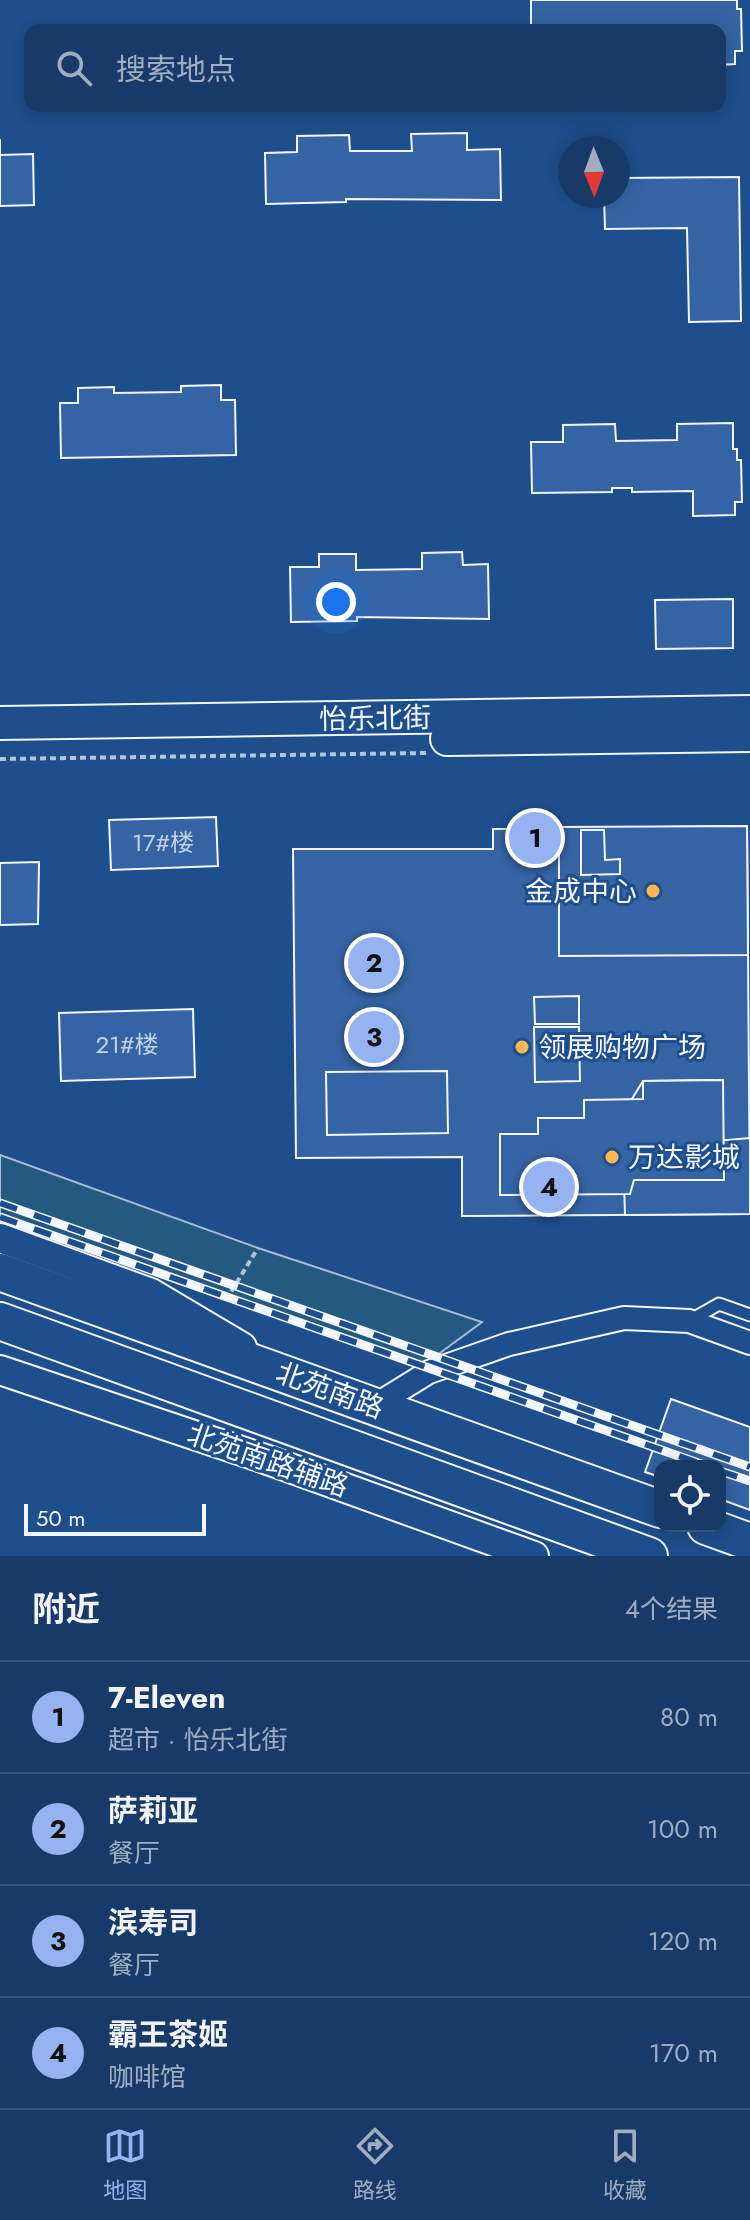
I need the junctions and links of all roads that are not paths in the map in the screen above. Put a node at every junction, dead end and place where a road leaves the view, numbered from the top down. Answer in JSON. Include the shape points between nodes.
{"nodes":[{"id":1,"x":750,"y":712,"type":"edge"},
{"id":2,"x":0,"y":723,"type":"edge"},
{"id":3,"x":750,"y":735,"type":"edge"},
{"id":4,"x":0,"y":744,"type":"edge"},
{"id":5,"x":0,"y":1238,"type":"edge"},
{"id":6,"x":0,"y":1272,"type":"edge"},
{"id":7,"x":750,"y":1315,"type":"edge"},
{"id":8,"x":0,"y":1321,"type":"edge"},
{"id":9,"x":689,"y":1321,"type":"junction"},
{"id":10,"x":750,"y":1343,"type":"edge"},
{"id":11,"x":0,"y":1345,"type":"edge"},
{"id":12,"x":68,"y":1346,"type":"junction"},
{"id":13,"x":0,"y":1370,"type":"edge"},
{"id":14,"x":287,"y":1374,"type":"junction"},
{"id":15,"x":374,"y":1406,"type":"junction"},
{"id":16,"x":654,"y":1507,"type":"edge"},
{"id":17,"x":722,"y":1532,"type":"edge"},
{"id":18,"x":750,"y":1542,"type":"edge"},
{"id":19,"x":534,"y":1556,"type":"edge"},
{"id":20,"x":649,"y":1556,"type":"edge"}],
"edges":[{"from":1,"to":2,"type":"main road","name":"怡乐北街"},
{"from":3,"to":4,"type":"main road","name":"怡乐北街"},
{"from":5,"to":14,"type":"street","via":[[151,1293]]},
{"from":6,"to":14,"type":"highway","name":"北苑南路"},
{"from":7,"to":9,"type":"lane","via":[[719,1304]]},
{"from":8,"to":12,"type":"highway","name":"北苑南路"},
{"from":9,"to":10,"type":"street"},
{"from":9,"to":15,"type":"street","via":[[624,1318],[509,1344],[429,1372]]},
{"from":11,"to":12,"type":"highway"},
{"from":12,"to":20,"type":"highway","name":"北苑南路"},
{"from":13,"to":19,"type":"street","name":"北苑南路辅路"},
{"from":14,"to":15,"type":"highway","name":"北苑南路"},
{"from":15,"to":16,"type":"highway","name":"北苑南路"},
{"from":17,"to":18,"type":"highway"}]}
